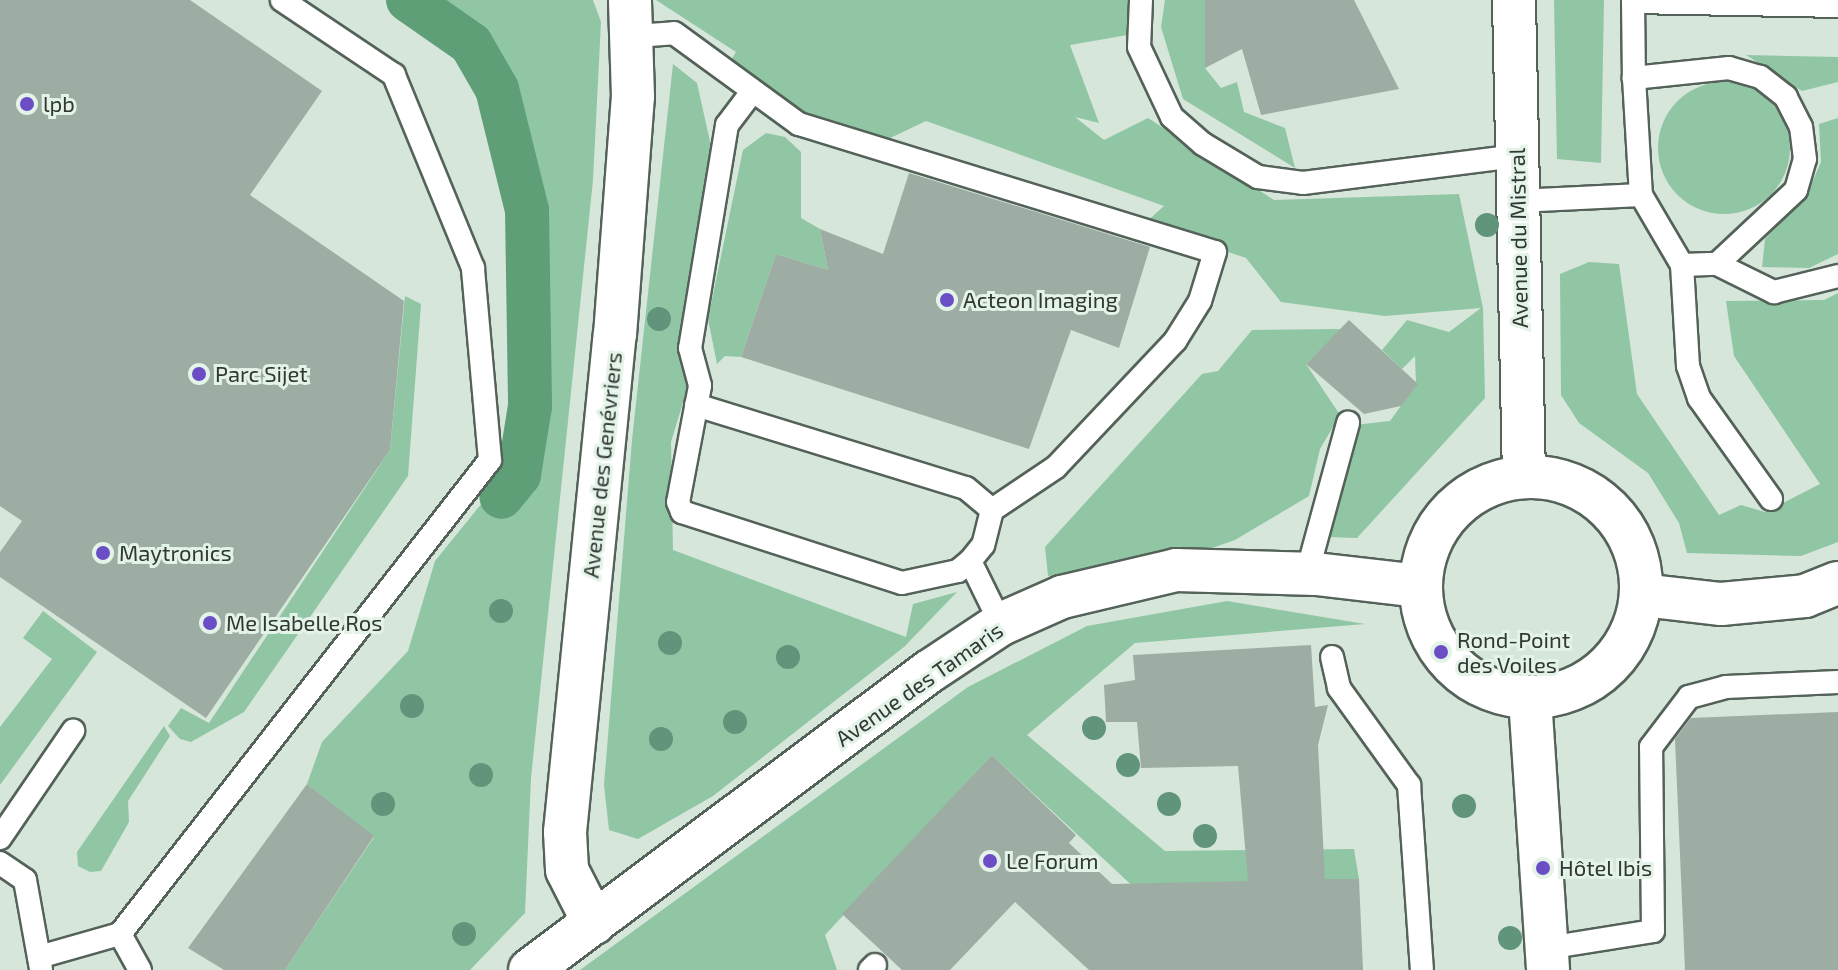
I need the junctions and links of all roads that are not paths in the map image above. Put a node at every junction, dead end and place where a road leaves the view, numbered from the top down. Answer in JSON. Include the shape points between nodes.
{"nodes":[{"id":1,"x":282,"y":0,"type":"edge"},
{"id":2,"x":1141,"y":0,"type":"edge"},
{"id":3,"x":1514,"y":0,"type":"edge"},
{"id":4,"x":1633,"y":1,"type":"edge"},
{"id":5,"x":1838,"y":6,"type":"edge"},
{"id":6,"x":632,"y":18,"type":"edge"},
{"id":7,"x":1634,"y":78,"type":"junction"},
{"id":8,"x":752,"y":92,"type":"junction"},
{"id":9,"x":1517,"y":156,"type":"junction"},
{"id":10,"x":1641,"y":195,"type":"junction"},
{"id":11,"x":1518,"y":201,"type":"junction"},
{"id":12,"x":1717,"y":264,"type":"junction"},
{"id":13,"x":1682,"y":265,"type":"junction"},
{"id":14,"x":1838,"y":276,"type":"edge"},
{"id":15,"x":696,"y":405,"type":"junction"},
{"id":16,"x":1348,"y":423,"type":"dead end"},
{"id":17,"x":1524,"y":477,"type":"junction"},
{"id":18,"x":1771,"y":499,"type":"dead end"},
{"id":19,"x":992,"y":510,"type":"junction"},
{"id":20,"x":970,"y":561,"type":"junction"},
{"id":21,"x":1307,"y":573,"type":"junction"},
{"id":22,"x":1838,"y":583,"type":"edge"},
{"id":23,"x":1420,"y":586,"type":"junction"},
{"id":24,"x":1642,"y":595,"type":"junction"},
{"id":25,"x":1001,"y":624,"type":"junction"},
{"id":26,"x":1332,"y":657,"type":"dead end"},
{"id":27,"x":1838,"y":682,"type":"edge"},
{"id":28,"x":1530,"y":698,"type":"junction"},
{"id":29,"x":73,"y":731,"type":"dead end"},
{"id":30,"x":0,"y":838,"type":"edge"},
{"id":31,"x":0,"y":863,"type":"edge"},
{"id":32,"x":594,"y":923,"type":"junction"},
{"id":33,"x":120,"y":934,"type":"junction"},
{"id":34,"x":1547,"y":959,"type":"edge"},
{"id":35,"x":40,"y":964,"type":"edge"},
{"id":36,"x":140,"y":970,"type":"edge"},
{"id":37,"x":530,"y":970,"type":"edge"},
{"id":38,"x":1422,"y":970,"type":"edge"}],
"edges":[{"from":1,"to":33,"type":"lane","via":[[394,75],[473,268],[490,460]]},
{"from":2,"to":9,"type":"lane","via":[[1139,47],[1172,117],[1203,144],[1258,177],[1303,183]]},
{"from":3,"to":9,"type":"street","name":"Avenue du Mistral"},
{"from":4,"to":5,"type":"lane"},
{"from":4,"to":7,"type":"lane"},
{"from":6,"to":8,"type":"lane","via":[[674,33]]},
{"from":6,"to":32,"type":"street","name":"Avenue des Genévriers","via":[[615,335],[565,832],[567,870]]},
{"from":7,"to":10,"type":"lane"},
{"from":7,"to":12,"type":"lane","via":[[1729,68],[1760,77],[1786,97],[1801,127],[1805,159],[1796,190]]},
{"from":8,"to":15,"type":"lane","via":[[727,125],[690,348],[700,386]]},
{"from":8,"to":19,"type":"lane","via":[[799,124],[1215,252],[1200,301],[1175,341],[1056,467]]},
{"from":9,"to":11,"type":"street","name":"Avenue du Mistral"},
{"from":10,"to":11,"type":"lane"},
{"from":10,"to":13,"type":"lane"},
{"from":11,"to":17,"type":"street","name":"Avenue du Mistral"},
{"from":12,"to":13,"type":"lane"},
{"from":12,"to":14,"type":"lane","via":[[1774,292]]},
{"from":13,"to":18,"type":"lane","via":[[1688,366],[1699,398]]},
{"from":15,"to":19,"type":"lane","via":[[966,488]]},
{"from":15,"to":20,"type":"lane","via":[[682,512],[902,583],[958,571]]},
{"from":16,"to":21,"type":"lane"},
{"from":17,"to":23,"type":"street","via":[[1497,482],[1450,511],[1424,558]]},
{"from":17,"to":24,"type":"street","via":[[1584,490],[1609,509],[1639,564]]},
{"from":19,"to":20,"type":"lane","via":[[983,545]]},
{"from":20,"to":25,"type":"lane"},
{"from":21,"to":23,"type":"street","name":"Avenue des Tamaris"},
{"from":21,"to":25,"type":"street","name":"Avenue des Tamaris","via":[[1216,569],[1134,577],[1062,597]]},
{"from":22,"to":24,"type":"street","via":[[1805,596],[1721,604]]},
{"from":23,"to":28,"type":"street","via":[[1425,620],[1441,652],[1486,687]]},
{"from":24,"to":28,"type":"street","via":[[1624,647],[1606,668],[1558,695]]},
{"from":25,"to":32,"type":"street","name":"Avenue des Tamaris"},
{"from":26,"to":38,"type":"lane","via":[[1339,688],[1409,785]]},
{"from":27,"to":34,"type":"lane","via":[[1726,687],[1689,697],[1651,747],[1653,931]]},
{"from":28,"to":34,"type":"street"},
{"from":29,"to":30,"type":"lane"},
{"from":31,"to":35,"type":"lane","via":[[25,880]]},
{"from":32,"to":37,"type":"street","name":"Avenue des Tamaris"},
{"from":33,"to":35,"type":"lane"},
{"from":33,"to":36,"type":"lane"}]}
